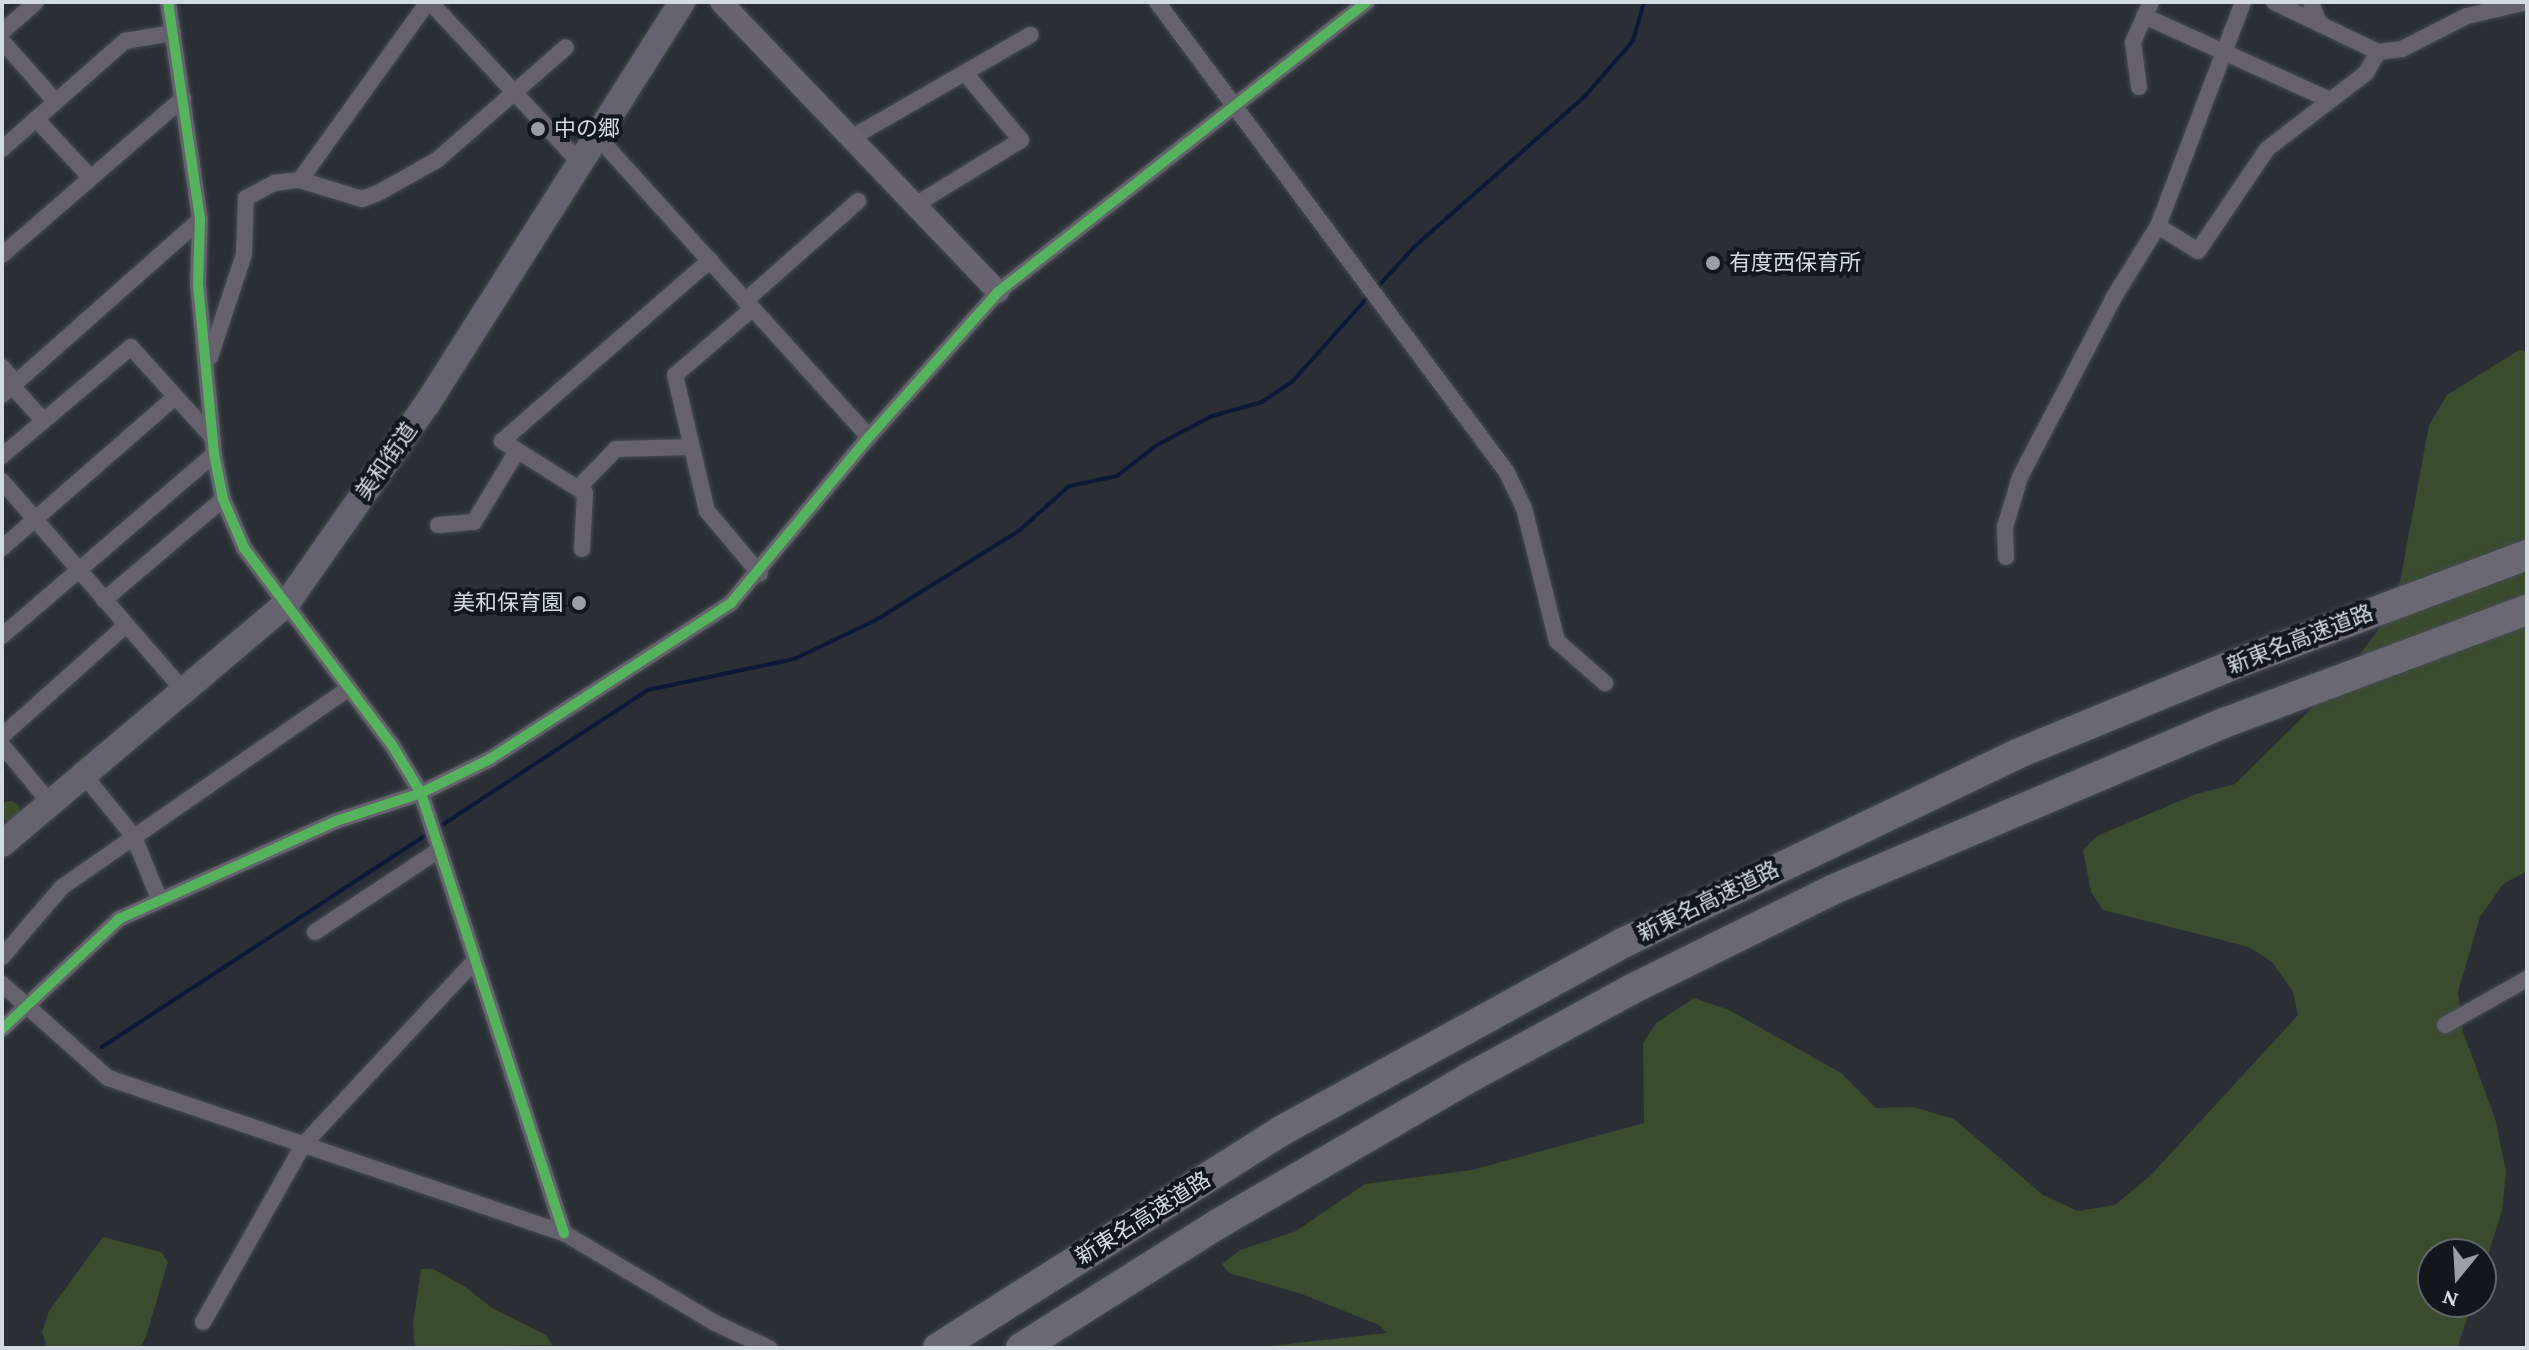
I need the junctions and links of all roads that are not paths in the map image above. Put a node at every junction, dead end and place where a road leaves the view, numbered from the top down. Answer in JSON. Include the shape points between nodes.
{"nodes":[{"id":1,"x":36,"y":2,"type":"edge"},
{"id":2,"x":168,"y":2,"type":"edge"},
{"id":3,"x":429,"y":2,"type":"edge"},
{"id":4,"x":682,"y":2,"type":"edge"},
{"id":5,"x":721,"y":2,"type":"edge"},
{"id":6,"x":1157,"y":2,"type":"edge"},
{"id":7,"x":1366,"y":2,"type":"edge"},
{"id":8,"x":2243,"y":2,"type":"edge"},
{"id":9,"x":2274,"y":2,"type":"edge"},
{"id":10,"x":2527,"y":2,"type":"edge"},
{"id":11,"x":2315,"y":3,"type":"edge"},
{"id":12,"x":2148,"y":9,"type":"edge"},
{"id":13,"x":2319,"y":23,"type":"junction"},
{"id":14,"x":2,"y":32,"type":"edge"},
{"id":15,"x":173,"y":33,"type":"junction"},
{"id":16,"x":1030,"y":35,"type":"dead end"},
{"id":17,"x":2,"y":41,"type":"edge"},
{"id":18,"x":566,"y":47,"type":"dead end"},
{"id":19,"x":2378,"y":52,"type":"junction"},
{"id":20,"x":2225,"y":54,"type":"junction"},
{"id":21,"x":965,"y":73,"type":"junction"},
{"id":22,"x":2139,"y":87,"type":"dead end"},
{"id":23,"x":514,"y":92,"type":"junction"},
{"id":24,"x":183,"y":98,"type":"junction"},
{"id":25,"x":2328,"y":99,"type":"junction"},
{"id":26,"x":56,"y":102,"type":"junction"},
{"id":27,"x":1231,"y":107,"type":"junction"},
{"id":28,"x":36,"y":119,"type":"junction"},
{"id":29,"x":597,"y":136,"type":"junction"},
{"id":30,"x":851,"y":138,"type":"junction"},
{"id":31,"x":2,"y":149,"type":"edge"},
{"id":32,"x":579,"y":162,"type":"junction"},
{"id":33,"x":90,"y":177,"type":"junction"},
{"id":34,"x":300,"y":180,"type":"junction"},
{"id":35,"x":858,"y":201,"type":"dead end"},
{"id":36,"x":915,"y":205,"type":"junction"},
{"id":37,"x":200,"y":220,"type":"junction"},
{"id":38,"x":2158,"y":226,"type":"junction"},
{"id":39,"x":2,"y":255,"type":"edge"},
{"id":40,"x":710,"y":260,"type":"junction"},
{"id":41,"x":998,"y":292,"type":"junction"},
{"id":42,"x":749,"y":305,"type":"junction"},
{"id":43,"x":208,"y":364,"type":"junction"},
{"id":44,"x":2,"y":367,"type":"edge"},
{"id":45,"x":10,"y":388,"type":"edge"},
{"id":46,"x":175,"y":397,"type":"junction"},
{"id":47,"x":44,"y":421,"type":"junction"},
{"id":48,"x":869,"y":437,"type":"junction"},
{"id":49,"x":213,"y":446,"type":"junction"},
{"id":50,"x":692,"y":447,"type":"junction"},
{"id":51,"x":517,"y":451,"type":"junction"},
{"id":52,"x":2,"y":456,"type":"edge"},
{"id":53,"x":2,"y":481,"type":"edge"},
{"id":54,"x":578,"y":488,"type":"junction"},
{"id":55,"x":223,"y":499,"type":"junction"},
{"id":56,"x":35,"y":519,"type":"junction"},
{"id":57,"x":438,"y":525,"type":"dead end"},
{"id":58,"x":2,"y":548,"type":"edge"},
{"id":59,"x":582,"y":549,"type":"dead end"},
{"id":60,"x":2527,"y":555,"type":"edge"},
{"id":61,"x":2006,"y":557,"type":"dead end"},
{"id":62,"x":78,"y":571,"type":"junction"},
{"id":63,"x":760,"y":574,"type":"junction"},
{"id":64,"x":104,"y":600,"type":"junction"},
{"id":65,"x":287,"y":603,"type":"junction"},
{"id":66,"x":2527,"y":610,"type":"edge"},
{"id":67,"x":126,"y":625,"type":"junction"},
{"id":68,"x":2,"y":636,"type":"edge"},
{"id":69,"x":1605,"y":683,"type":"dead end"},
{"id":70,"x":347,"y":690,"type":"junction"},
{"id":71,"x":184,"y":691,"type":"junction"},
{"id":72,"x":2,"y":736,"type":"edge"},
{"id":73,"x":2,"y":745,"type":"edge"},
{"id":74,"x":84,"y":775,"type":"junction"},
{"id":75,"x":421,"y":793,"type":"junction"},
{"id":76,"x":50,"y":803,"type":"junction"},
{"id":77,"x":134,"y":837,"type":"junction"},
{"id":78,"x":2,"y":844,"type":"edge"},
{"id":79,"x":439,"y":850,"type":"junction"},
{"id":80,"x":159,"y":899,"type":"junction"},
{"id":81,"x":315,"y":932,"type":"dead end"},
{"id":82,"x":2,"y":957,"type":"edge"},
{"id":83,"x":473,"y":963,"type":"junction"},
{"id":84,"x":2527,"y":979,"type":"edge"},
{"id":85,"x":2,"y":984,"type":"edge"},
{"id":86,"x":26,"y":1006,"type":"junction"},
{"id":87,"x":2445,"y":1025,"type":"dead end"},
{"id":88,"x":2,"y":1029,"type":"edge"},
{"id":89,"x":303,"y":1145,"type":"junction"},
{"id":90,"x":564,"y":1233,"type":"junction"},
{"id":91,"x":203,"y":1322,"type":"dead end"},
{"id":92,"x":769,"y":1348,"type":"edge"},
{"id":93,"x":938,"y":1348,"type":"edge"},
{"id":94,"x":1021,"y":1348,"type":"edge"}],
"edges":[{"from":1,"to":14,"type":"street"},
{"from":2,"to":15,"type":"street"},
{"from":3,"to":23,"type":"street"},
{"from":3,"to":34,"type":"street"},
{"from":4,"to":29,"type":"main road","name":"美和街道"},
{"from":5,"to":30,"type":"street"},
{"from":6,"to":27,"type":"street"},
{"from":7,"to":27,"type":"street"},
{"from":8,"to":20,"type":"street"},
{"from":9,"to":13,"type":"street"},
{"from":10,"to":19,"type":"street","via":[[2467,16],[2402,49]]},
{"from":11,"to":13,"type":"street"},
{"from":12,"to":20,"type":"street"},
{"from":12,"to":22,"type":"street","via":[[2133,42]]},
{"from":13,"to":19,"type":"street"},
{"from":15,"to":24,"type":"street"},
{"from":15,"to":26,"type":"street","via":[[125,41]]},
{"from":16,"to":21,"type":"street"},
{"from":17,"to":26,"type":"street"},
{"from":18,"to":23,"type":"street"},
{"from":19,"to":25,"type":"street","via":[[2366,73]]},
{"from":20,"to":25,"type":"street"},
{"from":20,"to":38,"type":"street"},
{"from":21,"to":30,"type":"street"},
{"from":21,"to":36,"type":"street","via":[[1021,140]]},
{"from":23,"to":32,"type":"street"},
{"from":23,"to":34,"type":"street","via":[[437,160],[378,193],[362,199]]},
{"from":24,"to":33,"type":"street"},
{"from":24,"to":37,"type":"street"},
{"from":25,"to":38,"type":"street","via":[[2267,149],[2198,251]]},
{"from":26,"to":28,"type":"street"},
{"from":27,"to":41,"type":"street"},
{"from":27,"to":69,"type":"street","via":[[1506,471],[1524,508],[1557,641]]},
{"from":28,"to":31,"type":"street"},
{"from":28,"to":33,"type":"street"},
{"from":29,"to":32,"type":"main road","name":"美和街道"},
{"from":29,"to":40,"type":"street"},
{"from":30,"to":36,"type":"street"},
{"from":32,"to":65,"type":"main road","name":"美和街道","via":[[427,404]]},
{"from":33,"to":39,"type":"street"},
{"from":34,"to":43,"type":"street","via":[[274,183],[246,198],[244,254]]},
{"from":35,"to":42,"type":"street"},
{"from":36,"to":41,"type":"street"},
{"from":37,"to":43,"type":"street","via":[[198,284]]},
{"from":37,"to":45,"type":"street"},
{"from":38,"to":61,"type":"street","via":[[2114,297],[2020,477],[2005,527]]},
{"from":40,"to":42,"type":"street"},
{"from":40,"to":51,"type":"street","via":[[502,441]]},
{"from":41,"to":48,"type":"street"},
{"from":42,"to":48,"type":"street"},
{"from":42,"to":50,"type":"street","via":[[675,375]]},
{"from":43,"to":49,"type":"street"},
{"from":44,"to":45,"type":"street"},
{"from":45,"to":47,"type":"street"},
{"from":46,"to":47,"type":"street","via":[[131,347]]},
{"from":46,"to":49,"type":"street"},
{"from":46,"to":56,"type":"street"},
{"from":47,"to":52,"type":"street"},
{"from":48,"to":63,"type":"street"},
{"from":49,"to":55,"type":"street"},
{"from":49,"to":62,"type":"street"},
{"from":50,"to":54,"type":"street","via":[[616,449]]},
{"from":50,"to":63,"type":"street","via":[[707,511]]},
{"from":51,"to":54,"type":"street"},
{"from":51,"to":57,"type":"street","via":[[474,522]]},
{"from":53,"to":56,"type":"street"},
{"from":54,"to":59,"type":"street","via":[[585,493]]},
{"from":55,"to":64,"type":"street"},
{"from":55,"to":65,"type":"street","via":[[244,548]]},
{"from":56,"to":58,"type":"street"},
{"from":56,"to":62,"type":"street"},
{"from":60,"to":93,"type":"highway","name":"新東名高速道路","via":[[2238,663],[2017,754],[1625,942],[1281,1131]]},
{"from":62,"to":64,"type":"street"},
{"from":62,"to":68,"type":"street"},
{"from":63,"to":75,"type":"street","via":[[731,603],[590,699]]},
{"from":64,"to":67,"type":"street"},
{"from":65,"to":70,"type":"street"},
{"from":65,"to":71,"type":"main road","name":"美和街道"},
{"from":66,"to":94,"type":"highway","name":"新東名高速道路","via":[[2224,723],[1832,890],[1630,990],[1327,1159]]},
{"from":67,"to":71,"type":"street"},
{"from":67,"to":72,"type":"street"},
{"from":70,"to":75,"type":"street","via":[[392,745]]},
{"from":70,"to":77,"type":"street"},
{"from":71,"to":74,"type":"main road","name":"美和街道"},
{"from":73,"to":76,"type":"street"},
{"from":74,"to":76,"type":"main road","name":"美和街道"},
{"from":74,"to":77,"type":"street"},
{"from":75,"to":79,"type":"street"},
{"from":75,"to":80,"type":"street","via":[[336,821]]},
{"from":76,"to":78,"type":"main road","name":"美和街道"},
{"from":77,"to":80,"type":"street"},
{"from":77,"to":82,"type":"street","via":[[62,887]]},
{"from":79,"to":81,"type":"street"},
{"from":79,"to":83,"type":"street"},
{"from":80,"to":86,"type":"street","via":[[119,919]]},
{"from":83,"to":89,"type":"street"},
{"from":83,"to":90,"type":"street"},
{"from":84,"to":87,"type":"street"},
{"from":85,"to":86,"type":"street"},
{"from":86,"to":88,"type":"street"},
{"from":86,"to":89,"type":"street","via":[[108,1078]]},
{"from":89,"to":90,"type":"street"},
{"from":89,"to":91,"type":"street"},
{"from":90,"to":92,"type":"street","via":[[715,1323]]}]}
